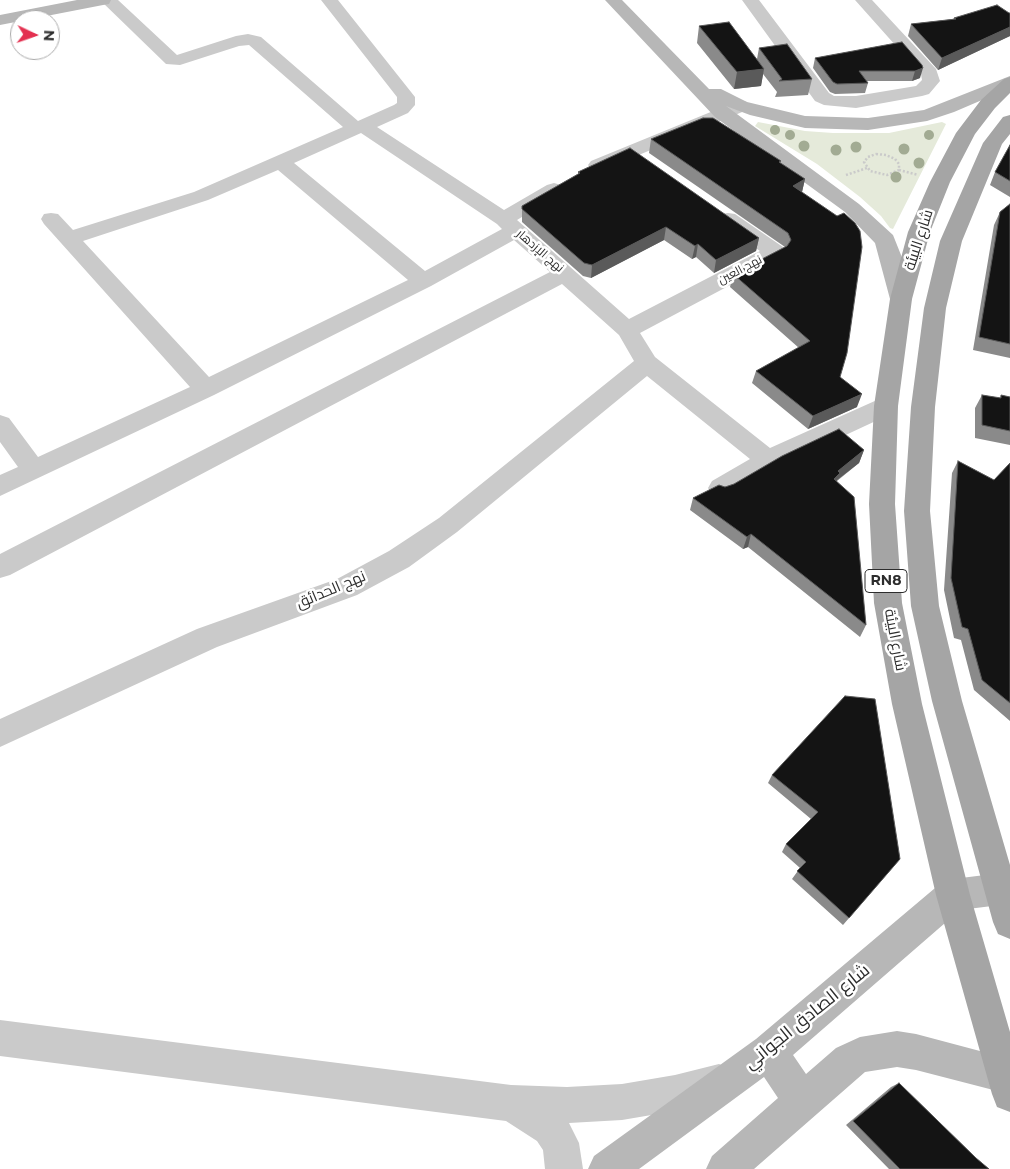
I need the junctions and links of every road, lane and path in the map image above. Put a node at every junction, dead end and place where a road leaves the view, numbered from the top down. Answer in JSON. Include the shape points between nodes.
{"nodes":[{"id":1,"x":108,"y":0,"type":"edge"},
{"id":2,"x":329,"y":0,"type":"edge"},
{"id":3,"x":613,"y":0,"type":"edge"},
{"id":4,"x":750,"y":0,"type":"edge"},
{"id":5,"x":864,"y":0,"type":"edge"},
{"id":6,"x":93,"y":1,"type":"edge"},
{"id":7,"x":0,"y":20,"type":"edge"},
{"id":8,"x":1010,"y":82,"type":"edge"},
{"id":9,"x":731,"y":109,"type":"junction"},
{"id":10,"x":1010,"y":121,"type":"edge"},
{"id":11,"x":359,"y":127,"type":"junction"},
{"id":12,"x":630,"y":151,"type":"junction"},
{"id":13,"x":279,"y":161,"type":"junction"},
{"id":14,"x":654,"y":168,"type":"edge"},
{"id":15,"x":900,"y":170,"type":"junction"},
{"id":16,"x":918,"y":175,"type":"dead end"},
{"id":17,"x":711,"y":207,"type":"edge"},
{"id":18,"x":51,"y":219,"type":"dead end"},
{"id":19,"x":510,"y":224,"type":"junction"},
{"id":20,"x":69,"y":239,"type":"junction"},
{"id":21,"x":565,"y":272,"type":"junction"},
{"id":22,"x":423,"y":281,"type":"junction"},
{"id":23,"x":901,"y":299,"type":"junction"},
{"id":24,"x":628,"y":330,"type":"junction"},
{"id":25,"x":647,"y":363,"type":"junction"},
{"id":26,"x":206,"y":389,"type":"junction"},
{"id":27,"x":886,"y":406,"type":"junction"},
{"id":28,"x":0,"y":424,"type":"edge"},
{"id":29,"x":768,"y":460,"type":"junction"},
{"id":30,"x":34,"y":470,"type":"junction"},
{"id":31,"x":0,"y":486,"type":"edge"},
{"id":32,"x":721,"y":488,"type":"edge"},
{"id":33,"x":0,"y":567,"type":"edge"},
{"id":34,"x":0,"y":733,"type":"edge"},
{"id":35,"x":1005,"y":885,"type":"edge"},
{"id":36,"x":953,"y":895,"type":"junction"},
{"id":37,"x":1010,"y":922,"type":"edge"},
{"id":38,"x":0,"y":1038,"type":"edge"},
{"id":39,"x":769,"y":1052,"type":"junction"},
{"id":40,"x":728,"y":1080,"type":"junction"},
{"id":41,"x":1007,"y":1084,"type":"edge"},
{"id":42,"x":803,"y":1102,"type":"junction"},
{"id":43,"x":511,"y":1103,"type":"junction"},
{"id":44,"x":564,"y":1169,"type":"edge"},
{"id":45,"x":607,"y":1169,"type":"edge"},
{"id":46,"x":725,"y":1169,"type":"edge"}],
"edges":[{"from":1,"to":11,"type":"street","via":[[172,60],[236,41],[248,39],[254,42]]},
{"from":2,"to":11,"type":"street","via":[[406,97],[406,105],[400,109]]},
{"from":3,"to":9,"type":"street","via":[[692,83]]},
{"from":4,"to":5,"type":"street","via":[[822,97],[831,101],[856,102],[922,90],[931,81],[930,73]]},
{"from":6,"to":7,"type":"street"},
{"from":8,"to":9,"type":"street","via":[[927,115],[868,124],[805,122]]},
{"from":8,"to":23,"type":"main road","name":"شارع البيئة","number":"RN8","via":[[966,133],[940,182],[919,232]]},
{"from":9,"to":12,"type":"street","name":"نهج الإزدهار"},
{"from":9,"to":23,"type":"street","via":[[852,208],[885,240]]},
{"from":10,"to":35,"type":"main road","name":"شارع البيئة","number":"RN8","via":[[993,143],[951,241],[935,308],[923,407],[917,510],[925,606],[947,701]]},
{"from":11,"to":13,"type":"street"},
{"from":11,"to":19,"type":"street"},
{"from":12,"to":14,"type":"street"},
{"from":12,"to":19,"type":"street","name":"نهج الإزدهار","via":[[574,177]]},
{"from":13,"to":20,"type":"street","via":[[201,196]]},
{"from":13,"to":22,"type":"street"},
{"from":15,"to":15,"type":"path","via":[[898,161],[886,155],[872,155],[864,162],[870,171],[881,175]]},
{"from":15,"to":16,"type":"path"},
{"from":17,"to":24,"type":"street","name":"نهج العين","via":[[775,252]]},
{"from":18,"to":20,"type":"street"},
{"from":19,"to":21,"type":"street","name":"نهج الإزدهار"},
{"from":19,"to":22,"type":"street"},
{"from":20,"to":26,"type":"street"},
{"from":21,"to":24,"type":"street","name":"نهج الإزدهار"},
{"from":21,"to":33,"type":"street"},
{"from":22,"to":26,"type":"street"},
{"from":23,"to":27,"type":"main road","name":"شارع البيئة","number":"RN8"},
{"from":24,"to":25,"type":"street","name":"نهج الإزدهار"},
{"from":25,"to":29,"type":"street","name":"نهج الإزدهار"},
{"from":25,"to":34,"type":"street","name":"نهج الحدائق","via":[[448,524],[399,559],[347,587],[207,638]]},
{"from":26,"to":30,"type":"street"},
{"from":27,"to":29,"type":"street"},
{"from":27,"to":36,"type":"main road","name":"شارع البيئة","number":"RN8","via":[[882,504],[888,603],[907,704]]},
{"from":28,"to":30,"type":"street"},
{"from":29,"to":32,"type":"street"},
{"from":30,"to":31,"type":"street"},
{"from":35,"to":36,"type":"street"},
{"from":35,"to":37,"type":"main road","name":"شارع البيئة","number":"RN8"},
{"from":36,"to":39,"type":"street","name":"شارع الصادق الجواني"},
{"from":36,"to":41,"type":"main road","name":"شارع البيئة","number":"RN8"},
{"from":38,"to":43,"type":"street"},
{"from":39,"to":40,"type":"street","name":"شارع الصادق الجواني"},
{"from":39,"to":42,"type":"street"},
{"from":40,"to":43,"type":"street","via":[[622,1102]]},
{"from":40,"to":45,"type":"street","name":"شارع الصادق الجواني"},
{"from":41,"to":42,"type":"street","via":[[916,1052],[880,1050],[849,1061]]},
{"from":42,"to":46,"type":"street"},
{"from":43,"to":44,"type":"street","via":[[550,1128],[560,1142]]}]}
